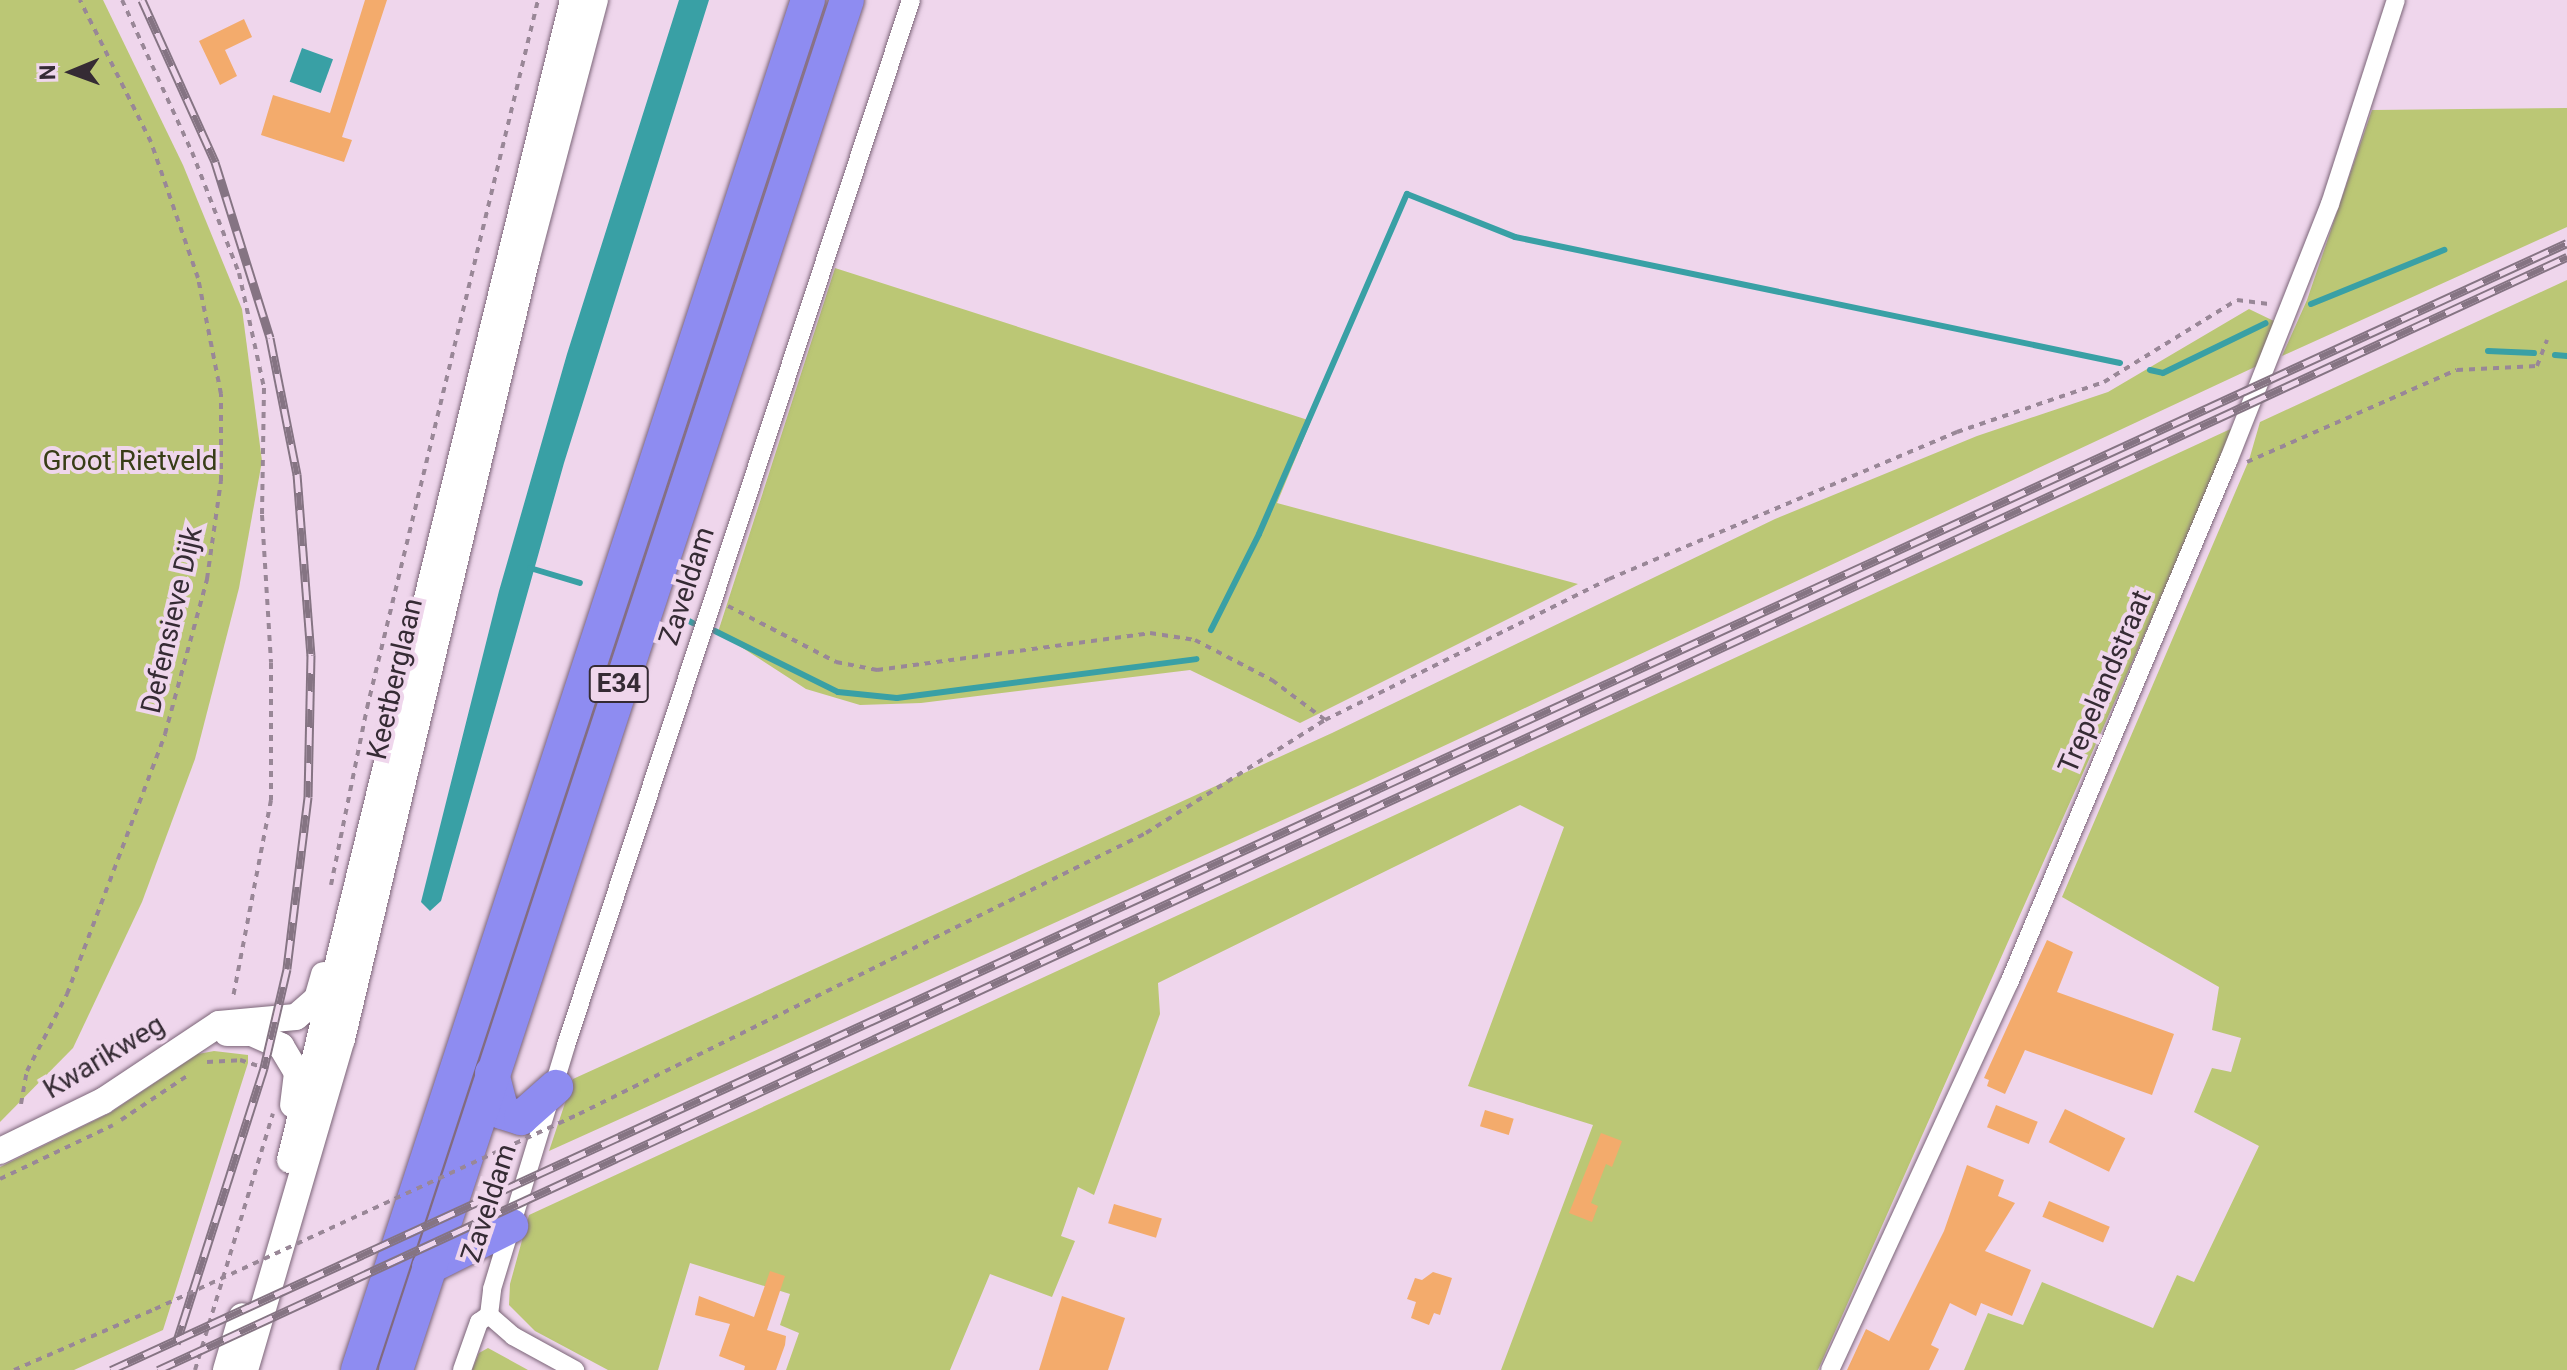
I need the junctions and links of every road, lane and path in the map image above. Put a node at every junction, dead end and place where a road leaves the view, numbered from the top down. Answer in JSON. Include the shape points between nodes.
{"nodes":[{"id":1,"x":80,"y":0,"type":"edge"},
{"id":2,"x":122,"y":0,"type":"edge"},
{"id":3,"x":538,"y":0,"type":"edge"},
{"id":4,"x":573,"y":0,"type":"edge"},
{"id":5,"x":595,"y":0,"type":"edge"},
{"id":6,"x":808,"y":0,"type":"edge"},
{"id":7,"x":847,"y":0,"type":"edge"},
{"id":8,"x":911,"y":0,"type":"edge"},
{"id":9,"x":2396,"y":0,"type":"edge"},
{"id":10,"x":2289,"y":313,"type":"junction"},
{"id":11,"x":2547,"y":340,"type":"dead end"},
{"id":12,"x":2229,"y":459,"type":"junction"},
{"id":13,"x":713,"y":597,"type":"junction"},
{"id":14,"x":1325,"y":720,"type":"junction"},
{"id":15,"x":330,"y":891,"type":"dead end"},
{"id":16,"x":352,"y":918,"type":"junction"},
{"id":17,"x":227,"y":1022,"type":"junction"},
{"id":18,"x":197,"y":1038,"type":"junction"},
{"id":19,"x":281,"y":1046,"type":"junction"},
{"id":20,"x":224,"y":1060,"type":"dead end"},
{"id":21,"x":492,"y":1073,"type":"junction"},
{"id":22,"x":556,"y":1087,"type":"junction"},
{"id":23,"x":21,"y":1104,"type":"dead end"},
{"id":24,"x":275,"y":1111,"type":"dead end"},
{"id":25,"x":0,"y":1151,"type":"edge"},
{"id":26,"x":287,"y":1172,"type":"junction"},
{"id":27,"x":511,"y":1226,"type":"junction"},
{"id":28,"x":429,"y":1267,"type":"junction"},
{"id":29,"x":489,"y":1315,"type":"junction"},
{"id":30,"x":14,"y":1370,"type":"edge"},
{"id":31,"x":195,"y":1370,"type":"edge"},
{"id":32,"x":226,"y":1370,"type":"edge"},
{"id":33,"x":245,"y":1370,"type":"edge"},
{"id":34,"x":358,"y":1370,"type":"edge"},
{"id":35,"x":396,"y":1370,"type":"edge"},
{"id":36,"x":462,"y":1370,"type":"edge"},
{"id":37,"x":575,"y":1370,"type":"edge"},
{"id":38,"x":1830,"y":1370,"type":"edge"}],
"edges":[{"from":1,"to":23,"type":"path","name":"Defensieve Dijk","via":[[151,142],[198,278],[221,394],[221,481],[207,579],[165,734],[67,994],[27,1071]]},
{"from":2,"to":17,"type":"path","via":[[192,152],[239,273],[264,388],[262,515],[271,663],[271,800],[246,953]]},
{"from":3,"to":15,"type":"path","via":[[367,708]]},
{"from":4,"to":16,"type":"main road","name":"Keetberglaan"},
{"from":5,"to":33,"type":"main road","name":"Keetberglaan","via":[[527,257],[342,1039]]},
{"from":6,"to":34,"type":"highway","number":"E34"},
{"from":7,"to":21,"type":"highway","number":"E34"},
{"from":8,"to":13,"type":"street","name":"Zaveldam"},
{"from":9,"to":10,"type":"street","name":"Trepelandstraat"},
{"from":10,"to":12,"type":"street","name":"Trepelandstraat"},
{"from":10,"to":14,"type":"path","via":[[2257,300],[2237,300],[2104,382],[1957,432],[1609,579]]},
{"from":11,"to":12,"type":"path","via":[[2537,366],[2457,370],[2264,458]]},
{"from":12,"to":38,"type":"street","name":"Trepelandstraat","via":[[2009,983]]},
{"from":13,"to":14,"type":"path","via":[[836,662],[877,670],[1150,633],[1195,640],[1272,680]]},
{"from":13,"to":22,"type":"street","name":"Zaveldam"},
{"from":14,"to":30,"type":"path","bridge":true,"via":[[1146,833],[579,1114]]},
{"from":16,"to":17,"type":"main road","name":"Kwarikweg","via":[[329,957],[309,1009],[287,1020]]},
{"from":16,"to":26,"type":"main road","name":"Keetberglaan"},
{"from":17,"to":18,"type":"main road","name":"Kwarikweg"},
{"from":18,"to":19,"type":"main road","name":"Kwarikweg","via":[[252,1033]]},
{"from":18,"to":25,"type":"main road","name":"Kwarikweg","via":[[103,1101]]},
{"from":19,"to":20,"type":"path","via":[[275,1071]]},
{"from":19,"to":26,"type":"main road","via":[[297,1073]]},
{"from":21,"to":22,"type":"highway","via":[[502,1112],[521,1118]]},
{"from":21,"to":28,"type":"highway","number":"E34"},
{"from":22,"to":27,"type":"street","name":"Zaveldam"},
{"from":24,"to":31,"type":"path"},
{"from":26,"to":32,"type":"main road","name":"Keetberglaan"},
{"from":27,"to":28,"type":"highway"},
{"from":27,"to":29,"type":"street","name":"Zaveldam"},
{"from":28,"to":35,"type":"highway","number":"E34"},
{"from":29,"to":36,"type":"street","name":"Zaveldam","via":[[479,1322]]},
{"from":29,"to":37,"type":"street","via":[[513,1336]]}]}
